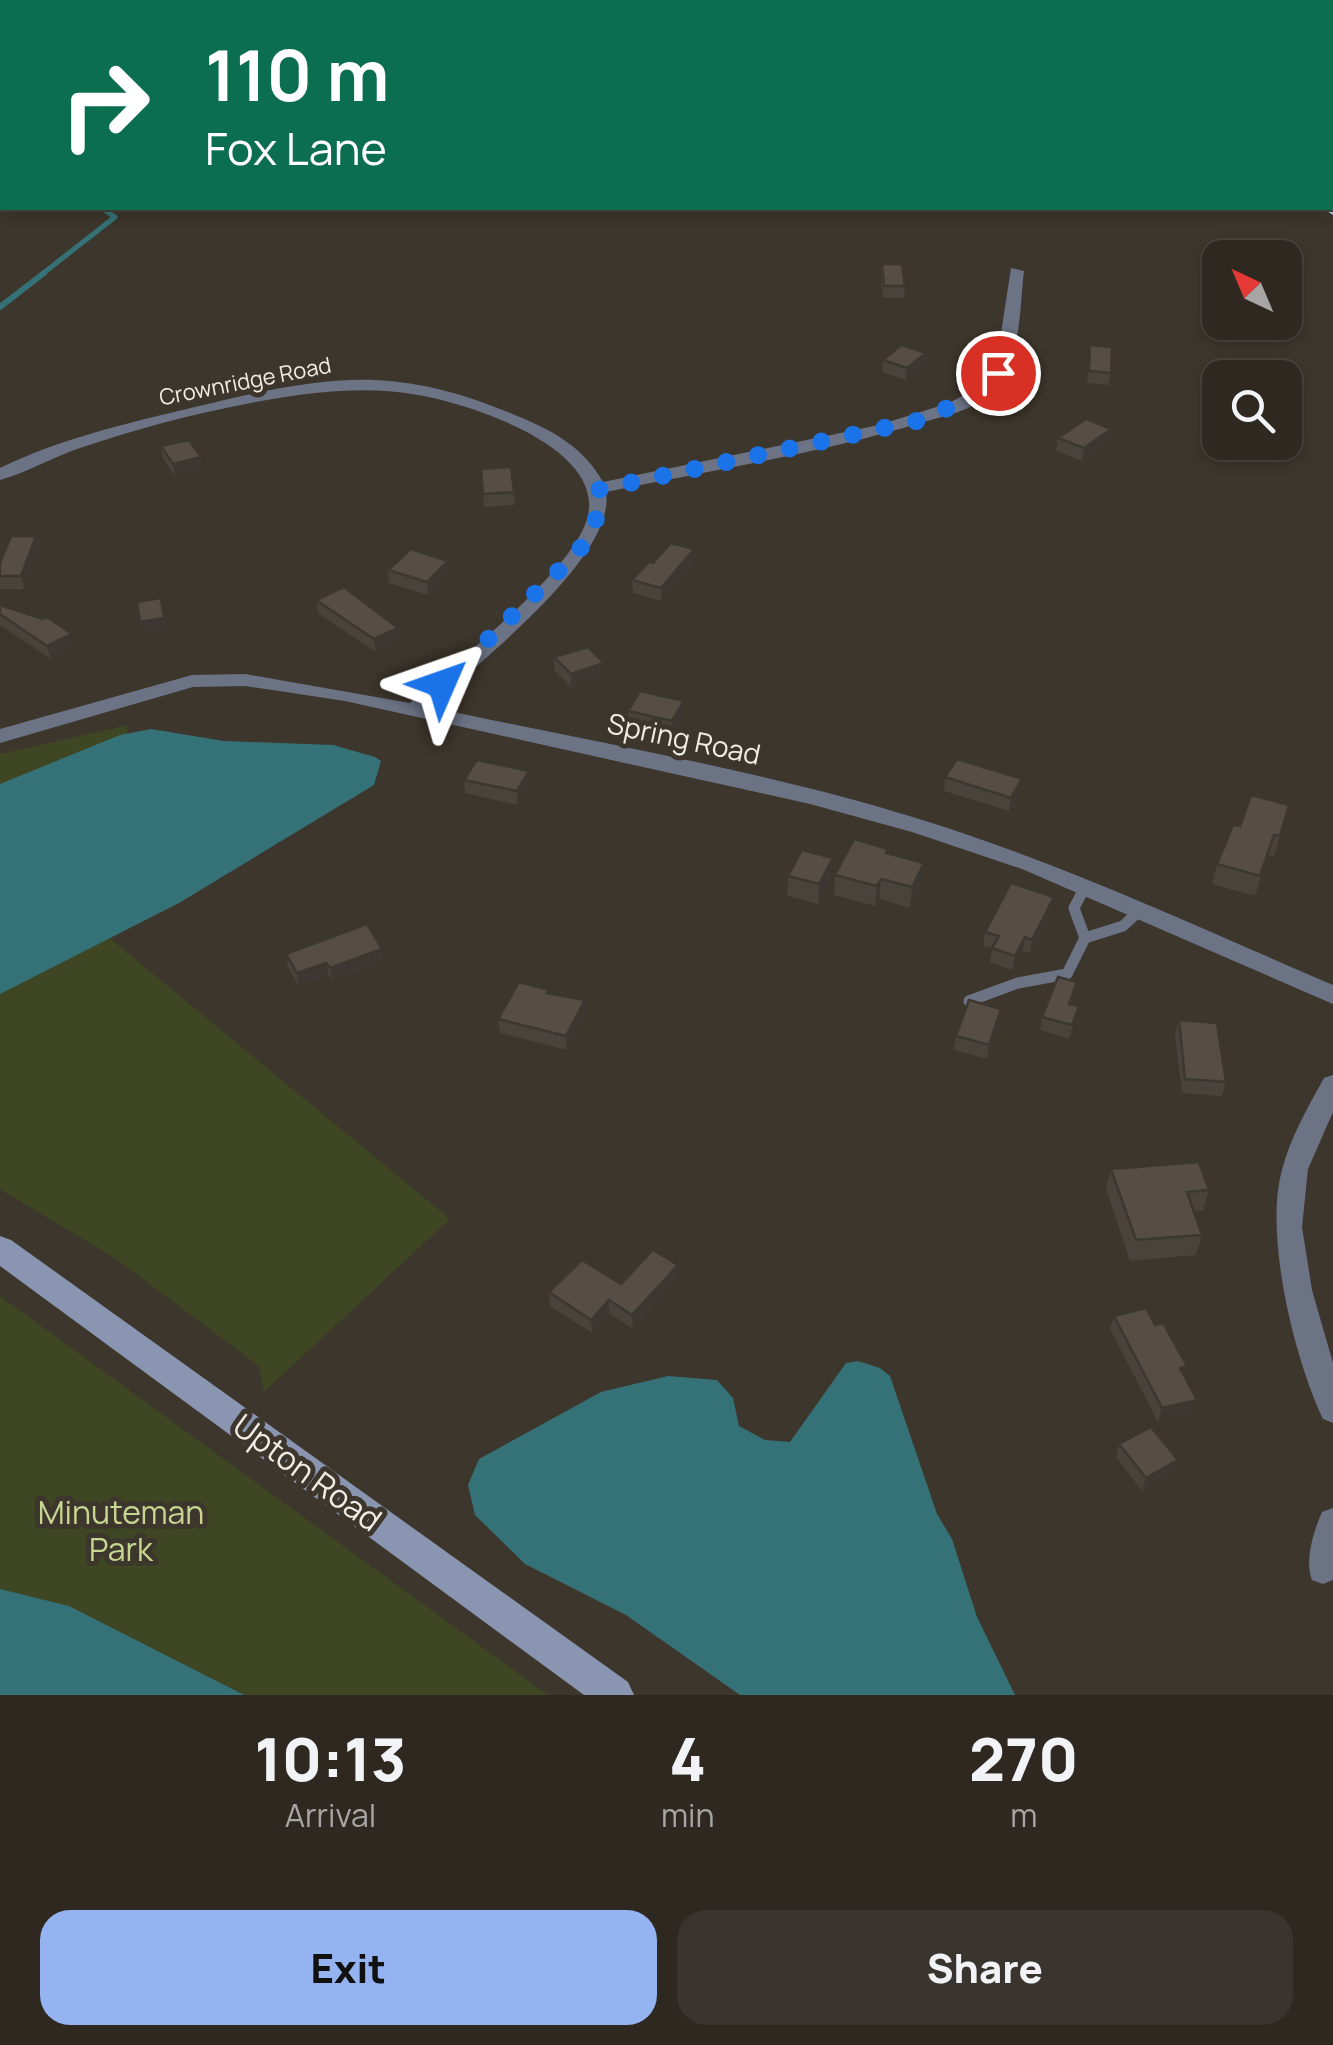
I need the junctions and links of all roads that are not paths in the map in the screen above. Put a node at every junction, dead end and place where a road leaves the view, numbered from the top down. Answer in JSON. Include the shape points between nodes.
{"nodes":[{"id":1,"x":1016,"y":271,"type":"dead end"},
{"id":2,"x":0,"y":476,"type":"edge"},
{"id":3,"x":597,"y":490,"type":"junction"},
{"id":4,"x":414,"y":710,"type":"junction"},
{"id":5,"x":0,"y":736,"type":"edge"},
{"id":6,"x":1085,"y":887,"type":"junction"},
{"id":7,"x":1139,"y":910,"type":"junction"},
{"id":8,"x":1084,"y":938,"type":"junction"},
{"id":9,"x":1333,"y":995,"type":"edge"},
{"id":10,"x":969,"y":1001,"type":"edge"},
{"id":11,"x":1333,"y":1085,"type":"edge"},
{"id":12,"x":0,"y":1250,"type":"edge"},
{"id":13,"x":1333,"y":1410,"type":"edge"},
{"id":14,"x":1333,"y":1522,"type":"edge"},
{"id":15,"x":1323,"y":1568,"type":"dead end"},
{"id":16,"x":615,"y":1695,"type":"edge"}],
"edges":[{"from":1,"to":3,"type":"street","via":[[998,373],[983,392],[956,407]]},
{"from":2,"to":3,"type":"street","name":"Crownridge Road","via":[[110,432],[282,392],[368,383],[449,395],[516,421],[574,455],[594,476]]},
{"from":3,"to":4,"type":"street","via":[[594,527],[578,552]]},
{"from":4,"to":5,"type":"street","name":"Spring Road","via":[[296,686],[192,681]]},
{"from":4,"to":6,"type":"street","name":"Spring Road","via":[[811,797],[939,833]]},
{"from":6,"to":7,"type":"street","name":"Spring Road"},
{"from":6,"to":8,"type":"lane","via":[[1074,908]]},
{"from":7,"to":8,"type":"lane","via":[[1123,926]]},
{"from":7,"to":9,"type":"street","name":"Spring Road"},
{"from":8,"to":10,"type":"lane","via":[[1067,974]]},
{"from":11,"to":13,"type":"street","via":[[1294,1171],[1288,1225],[1297,1284]]},
{"from":12,"to":16,"type":"main road","name":"Upton Road"},
{"from":14,"to":15,"type":"street"}]}
